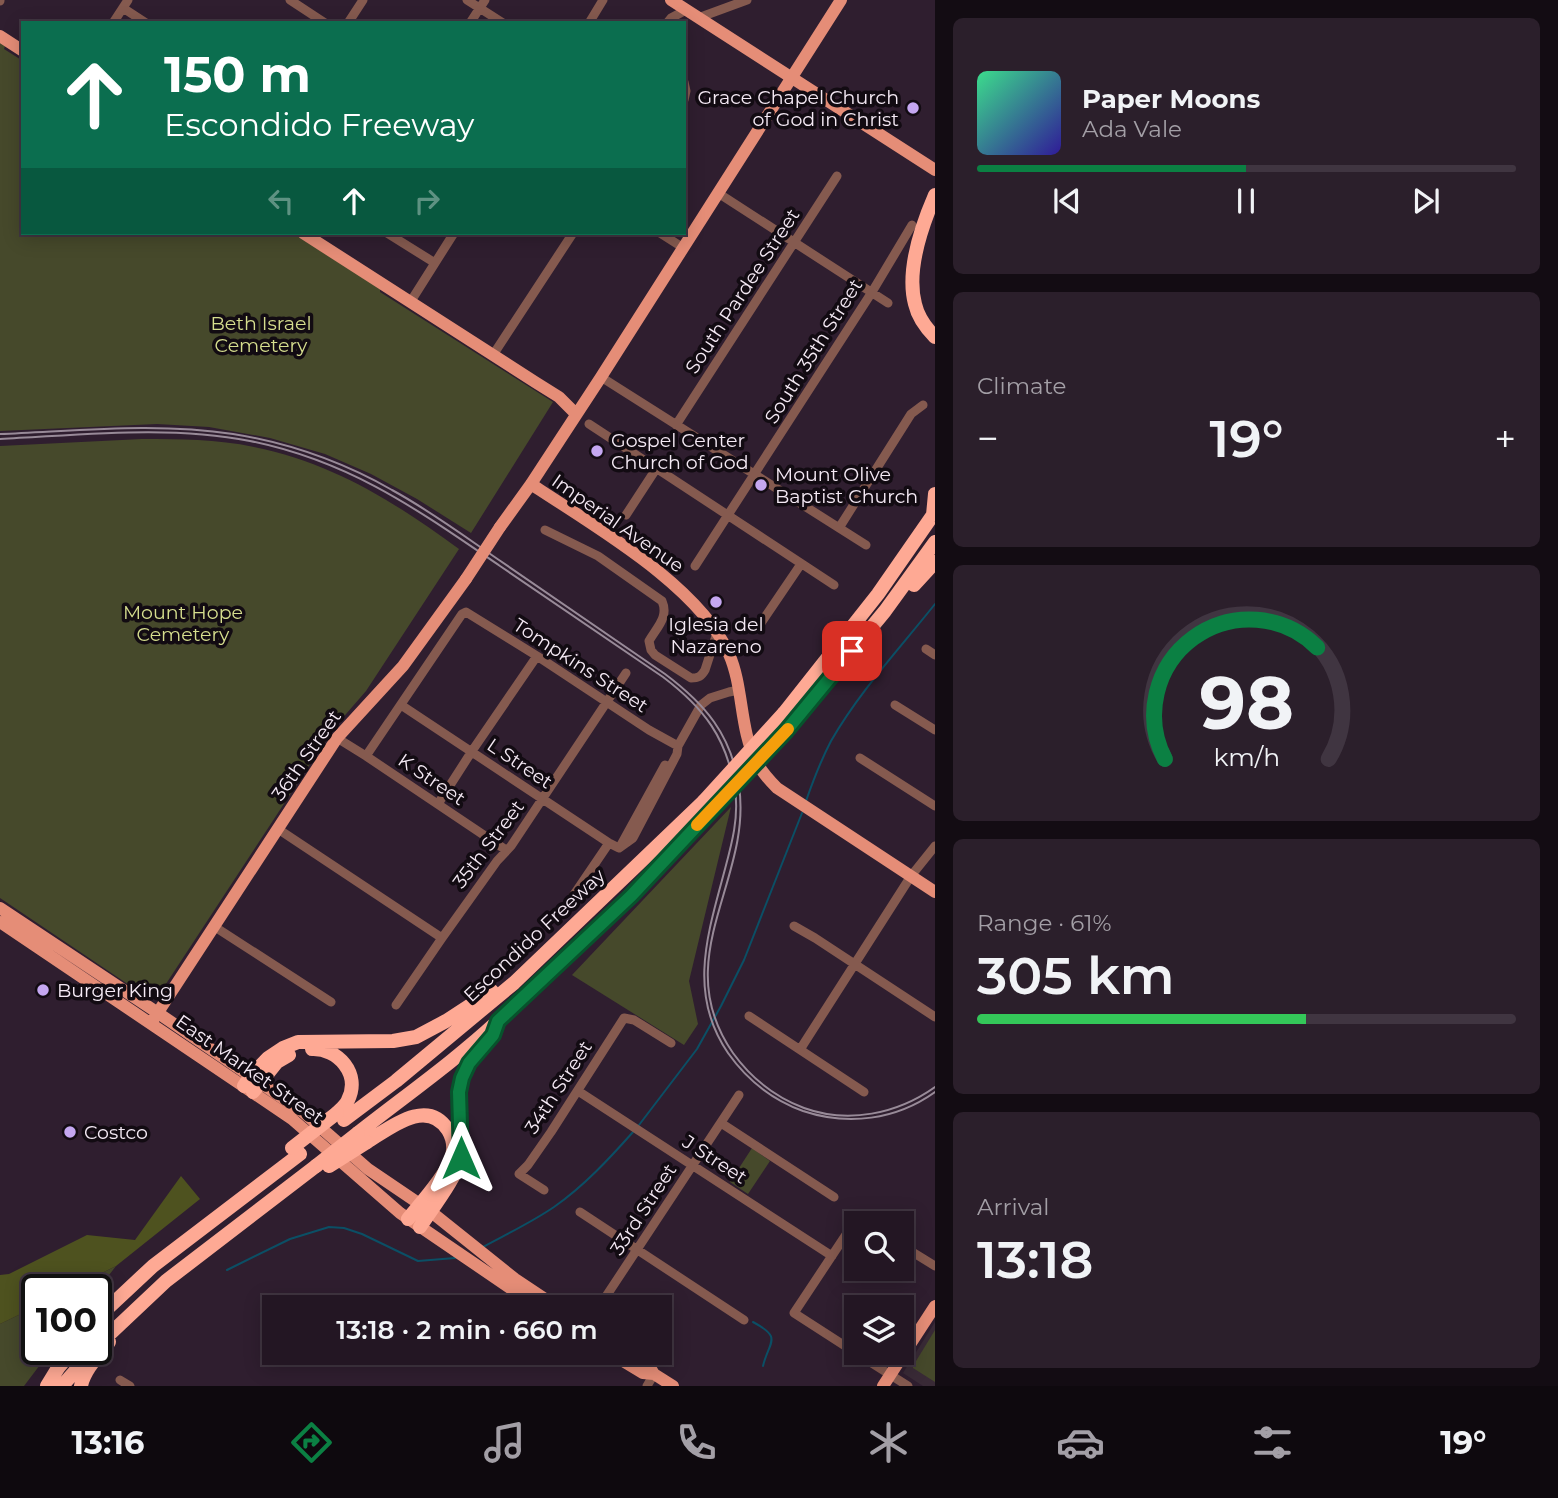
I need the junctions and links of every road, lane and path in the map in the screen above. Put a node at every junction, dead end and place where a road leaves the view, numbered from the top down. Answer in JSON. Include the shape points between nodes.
{"nodes":[{"id":1,"x":290,"y":0,"type":"edge"},
{"id":2,"x":363,"y":0,"type":"edge"},
{"id":3,"x":467,"y":0,"type":"edge"},
{"id":4,"x":603,"y":0,"type":"edge"},
{"id":5,"x":671,"y":0,"type":"edge"},
{"id":6,"x":747,"y":0,"type":"edge"},
{"id":7,"x":841,"y":0,"type":"edge"},
{"id":8,"x":125,"y":4,"type":"edge"},
{"id":9,"x":482,"y":4,"type":"edge"},
{"id":10,"x":686,"y":10,"type":"junction"},
{"id":11,"x":698,"y":18,"type":"junction"},
{"id":12,"x":114,"y":21,"type":"edge"},
{"id":13,"x":144,"y":21,"type":"edge"},
{"id":14,"x":322,"y":21,"type":"edge"},
{"id":15,"x":349,"y":21,"type":"edge"},
{"id":16,"x":471,"y":21,"type":"edge"},
{"id":17,"x":501,"y":21,"type":"edge"},
{"id":18,"x":590,"y":21,"type":"edge"},
{"id":19,"x":669,"y":21,"type":"edge"},
{"id":20,"x":0,"y":36,"type":"edge"},
{"id":21,"x":21,"y":50,"type":"edge"},
{"id":22,"x":792,"y":77,"type":"junction"},
{"id":23,"x":935,"y":170,"type":"edge"},
{"id":24,"x":837,"y":176,"type":"dead end"},
{"id":25,"x":718,"y":193,"type":"junction"},
{"id":26,"x":935,"y":195,"type":"edge"},
{"id":27,"x":935,"y":220,"type":"edge"},
{"id":28,"x":912,"y":225,"type":"dead end"},
{"id":29,"x":306,"y":235,"type":"edge"},
{"id":30,"x":390,"y":235,"type":"edge"},
{"id":31,"x":453,"y":235,"type":"edge"},
{"id":32,"x":572,"y":235,"type":"edge"},
{"id":33,"x":663,"y":235,"type":"edge"},
{"id":34,"x":794,"y":242,"type":"junction"},
{"id":35,"x":682,"y":247,"type":"junction"},
{"id":36,"x":435,"y":263,"type":"junction"},
{"id":37,"x":872,"y":292,"type":"junction"},
{"id":38,"x":411,"y":301,"type":"junction"},
{"id":39,"x":888,"y":303,"type":"dead end"},
{"id":40,"x":935,"y":325,"type":"edge"},
{"id":41,"x":935,"y":337,"type":"edge"},
{"id":42,"x":493,"y":355,"type":"junction"},
{"id":43,"x":601,"y":377,"type":"junction"},
{"id":44,"x":923,"y":405,"type":"dead end"},
{"id":45,"x":576,"y":414,"type":"junction"},
{"id":46,"x":589,"y":424,"type":"dead end"},
{"id":47,"x":676,"y":425,"type":"junction"},
{"id":48,"x":656,"y":469,"type":"junction"},
{"id":49,"x":755,"y":475,"type":"junction"},
{"id":50,"x":531,"y":484,"type":"junction"},
{"id":51,"x":935,"y":494,"type":"edge"},
{"id":52,"x":934,"y":514,"type":"edge"},
{"id":53,"x":626,"y":515,"type":"dead end"},
{"id":54,"x":728,"y":515,"type":"junction"},
{"id":55,"x":839,"y":528,"type":"junction"},
{"id":56,"x":545,"y":530,"type":"dead end"},
{"id":57,"x":935,"y":542,"type":"edge"},
{"id":58,"x":866,"y":545,"type":"dead end"},
{"id":59,"x":935,"y":562,"type":"edge"},
{"id":60,"x":801,"y":564,"type":"junction"},
{"id":61,"x":695,"y":566,"type":"dead end"},
{"id":62,"x":834,"y":585,"type":"dead end"},
{"id":63,"x":885,"y":611,"type":"junction"},
{"id":64,"x":761,"y":623,"type":"dead end"},
{"id":65,"x":718,"y":633,"type":"junction"},
{"id":66,"x":537,"y":656,"type":"junction"},
{"id":67,"x":626,"y":673,"type":"dead end"},
{"id":68,"x":739,"y":690,"type":"junction"},
{"id":69,"x":607,"y":702,"type":"junction"},
{"id":70,"x":401,"y":705,"type":"junction"},
{"id":71,"x":895,"y":705,"type":"dead end"},
{"id":72,"x":935,"y":730,"type":"edge"},
{"id":73,"x":337,"y":738,"type":"junction"},
{"id":74,"x":678,"y":746,"type":"junction"},
{"id":75,"x":471,"y":751,"type":"junction"},
{"id":76,"x":366,"y":755,"type":"junction"},
{"id":77,"x":860,"y":758,"type":"dead end"},
{"id":78,"x":543,"y":800,"type":"junction"},
{"id":79,"x":438,"y":804,"type":"junction"},
{"id":80,"x":935,"y":806,"type":"edge"},
{"id":81,"x":278,"y":829,"type":"junction"},
{"id":82,"x":609,"y":843,"type":"junction"},
{"id":83,"x":935,"y":846,"type":"edge"},
{"id":84,"x":506,"y":850,"type":"junction"},
{"id":85,"x":911,"y":876,"type":"junction"},
{"id":86,"x":935,"y":892,"type":"edge"},
{"id":87,"x":573,"y":896,"type":"dead end"},
{"id":88,"x":0,"y":908,"type":"edge"},
{"id":89,"x":0,"y":922,"type":"edge"},
{"id":90,"x":794,"y":926,"type":"dead end"},
{"id":91,"x":215,"y":927,"type":"junction"},
{"id":92,"x":442,"y":938,"type":"junction"},
{"id":93,"x":535,"y":964,"type":"junction"},
{"id":94,"x":855,"y":965,"type":"junction"},
{"id":95,"x":331,"y":1002,"type":"dead end"},
{"id":96,"x":396,"y":1005,"type":"dead end"},
{"id":97,"x":749,"y":1016,"type":"dead end"},
{"id":98,"x":935,"y":1017,"type":"edge"},
{"id":99,"x":154,"y":1018,"type":"junction"},
{"id":100,"x":498,"y":1021,"type":"junction"},
{"id":101,"x":671,"y":1043,"type":"dead end"},
{"id":102,"x":801,"y":1048,"type":"junction"},
{"id":103,"x":252,"y":1085,"type":"junction"},
{"id":104,"x":578,"y":1091,"type":"junction"},
{"id":105,"x":864,"y":1092,"type":"dead end"},
{"id":106,"x":738,"y":1095,"type":"dead end"},
{"id":107,"x":341,"y":1116,"type":"junction"},
{"id":108,"x":721,"y":1122,"type":"junction"},
{"id":109,"x":363,"y":1138,"type":"junction"},
{"id":110,"x":693,"y":1165,"type":"junction"},
{"id":111,"x":544,"y":1190,"type":"dead end"},
{"id":112,"x":835,"y":1197,"type":"dead end"},
{"id":113,"x":425,"y":1207,"type":"junction"},
{"id":114,"x":580,"y":1212,"type":"dead end"},
{"id":115,"x":414,"y":1223,"type":"junction"},
{"id":116,"x":844,"y":1241,"type":"edge"},
{"id":117,"x":637,"y":1250,"type":"junction"},
{"id":118,"x":914,"y":1253,"type":"edge"},
{"id":119,"x":832,"y":1255,"type":"junction"},
{"id":120,"x":935,"y":1266,"type":"edge"},
{"id":121,"x":521,"y":1295,"type":"edge"},
{"id":122,"x":538,"y":1295,"type":"edge"},
{"id":123,"x":607,"y":1295,"type":"edge"},
{"id":124,"x":112,"y":1304,"type":"edge"},
{"id":125,"x":935,"y":1306,"type":"edge"},
{"id":126,"x":744,"y":1320,"type":"dead end"},
{"id":127,"x":125,"y":1321,"type":"junction"},
{"id":128,"x":112,"y":1333,"type":"edge"},
{"id":129,"x":844,"y":1345,"type":"edge"},
{"id":130,"x":61,"y":1365,"type":"edge"},
{"id":131,"x":80,"y":1365,"type":"edge"},
{"id":132,"x":630,"y":1365,"type":"edge"},
{"id":133,"x":649,"y":1365,"type":"edge"},
{"id":134,"x":870,"y":1365,"type":"edge"},
{"id":135,"x":58,"y":1368,"type":"junction"},
{"id":136,"x":654,"y":1374,"type":"junction"},
{"id":137,"x":120,"y":1380,"type":"dead end"},
{"id":138,"x":887,"y":1380,"type":"edge"},
{"id":139,"x":39,"y":1386,"type":"edge"},
{"id":140,"x":47,"y":1386,"type":"edge"},
{"id":141,"x":62,"y":1386,"type":"edge"},
{"id":142,"x":81,"y":1386,"type":"edge"},
{"id":143,"x":130,"y":1386,"type":"edge"},
{"id":144,"x":646,"y":1386,"type":"edge"},
{"id":145,"x":673,"y":1386,"type":"edge"},
{"id":146,"x":908,"y":1386,"type":"edge"}],
"edges":[{"from":1,"to":14,"type":"street"},
{"from":2,"to":15,"type":"street"},
{"from":3,"to":9,"type":"street"},
{"from":4,"to":18,"type":"street"},
{"from":5,"to":10,"type":"main road"},
{"from":6,"to":11,"type":"street"},
{"from":7,"to":22,"type":"main road","name":"Imperial Avenue"},
{"from":8,"to":12,"type":"street"},
{"from":8,"to":13,"type":"street"},
{"from":9,"to":16,"type":"street"},
{"from":9,"to":17,"type":"street"},
{"from":10,"to":11,"type":"main road"},
{"from":10,"to":19,"type":"street"},
{"from":11,"to":22,"type":"main road"},
{"from":20,"to":21,"type":"main road"},
{"from":22,"to":23,"type":"main road"},
{"from":22,"to":25,"type":"main road","name":"Imperial Avenue"},
{"from":24,"to":34,"type":"street","name":"South Pardee Street"},
{"from":25,"to":34,"type":"street"},
{"from":25,"to":35,"type":"main road","name":"Imperial Avenue"},
{"from":26,"to":41,"type":"highway","via":[[919,241],[913,283],[915,303]]},
{"from":27,"to":40,"type":"highway","via":[[922,265],[922,303]]},
{"from":28,"to":37,"type":"street","name":"South 35th Street"},
{"from":29,"to":38,"type":"main road"},
{"from":30,"to":36,"type":"street"},
{"from":31,"to":36,"type":"street"},
{"from":32,"to":42,"type":"street"},
{"from":33,"to":35,"type":"street"},
{"from":34,"to":37,"type":"street"},
{"from":34,"to":47,"type":"street","name":"South Pardee Street"},
{"from":35,"to":43,"type":"main road","name":"Imperial Avenue"},
{"from":36,"to":38,"type":"street"},
{"from":37,"to":39,"type":"street"},
{"from":37,"to":49,"type":"street","name":"South 35th Street"},
{"from":38,"to":42,"type":"main road"},
{"from":42,"to":45,"type":"main road","via":[[559,397]]},
{"from":43,"to":45,"type":"main road","name":"Imperial Avenue"},
{"from":43,"to":47,"type":"street"},
{"from":44,"to":55,"type":"street","via":[[911,414]]},
{"from":45,"to":50,"type":"main road","name":"Imperial Avenue"},
{"from":46,"to":48,"type":"street"},
{"from":47,"to":49,"type":"street"},
{"from":48,"to":53,"type":"street"},
{"from":48,"to":54,"type":"street"},
{"from":49,"to":54,"type":"street","name":"South 35th Street"},
{"from":49,"to":55,"type":"street"},
{"from":50,"to":65,"type":"main road","name":"Imperial Avenue","via":[[652,566]]},
{"from":50,"to":73,"type":"main road","name":"36th Street","bridge":true,"via":[[403,666]]},
{"from":51,"to":52,"type":"highway"},
{"from":52,"to":93,"type":"highway","name":"Escondido Freeway","bridge":true,"via":[[784,713],[704,801]]},
{"from":54,"to":60,"type":"street"},
{"from":54,"to":61,"type":"street","name":"South 35th Street"},
{"from":55,"to":58,"type":"street"},
{"from":56,"to":65,"type":"street","via":[[598,556],[662,601],[666,610],[649,641],[651,650],[691,678],[705,670]]},
{"from":57,"to":63,"type":"highway","name":"Escondido Freeway"},
{"from":59,"to":63,"type":"highway"},
{"from":60,"to":62,"type":"street"},
{"from":60,"to":64,"type":"street"},
{"from":63,"to":100,"type":"highway","name":"Escondido Freeway","bridge":true,"via":[[786,731],[631,896]]},
{"from":65,"to":68,"type":"main road","name":"Imperial Avenue"},
{"from":66,"to":69,"type":"street","name":"Tompkins Street"},
{"from":66,"to":70,"type":"street","name":"Tompkins Street","via":[[466,612]]},
{"from":66,"to":75,"type":"street"},
{"from":67,"to":69,"type":"street","name":"35th Street"},
{"from":68,"to":74,"type":"street","via":[[701,705]]},
{"from":68,"to":85,"type":"main road","name":"Imperial Avenue","via":[[752,753],[777,788]]},
{"from":69,"to":74,"type":"street","name":"Tompkins Street"},
{"from":69,"to":78,"type":"street","name":"35th Street"},
{"from":70,"to":75,"type":"street","name":"L Street"},
{"from":70,"to":76,"type":"street"},
{"from":71,"to":72,"type":"street"},
{"from":73,"to":76,"type":"street","name":"K Street"},
{"from":73,"to":81,"type":"main road","name":"36th Street"},
{"from":74,"to":82,"type":"street","name":"L Street","via":[[633,838],[619,848]]},
{"from":75,"to":78,"type":"street","name":"L Street"},
{"from":75,"to":79,"type":"street"},
{"from":76,"to":79,"type":"street","name":"K Street"},
{"from":77,"to":80,"type":"street"},
{"from":78,"to":82,"type":"street","name":"L Street"},
{"from":78,"to":84,"type":"street","name":"35th Street"},
{"from":79,"to":84,"type":"street","name":"K Street"},
{"from":81,"to":91,"type":"main road","name":"36th Street"},
{"from":81,"to":92,"type":"street"},
{"from":82,"to":87,"type":"street"},
{"from":83,"to":85,"type":"street"},
{"from":84,"to":92,"type":"street","name":"35th Street"},
{"from":85,"to":86,"type":"main road","name":"Imperial Avenue"},
{"from":85,"to":94,"type":"street"},
{"from":88,"to":99,"type":"main road","name":"East Market Street"},
{"from":89,"to":99,"type":"main road","name":"East Market Street"},
{"from":90,"to":94,"type":"street"},
{"from":91,"to":95,"type":"street"},
{"from":91,"to":99,"type":"main road","name":"36th Street"},
{"from":92,"to":96,"type":"street","name":"35th Street"},
{"from":93,"to":103,"type":"highway","via":[[416,1037],[298,1041],[268,1058]]},
{"from":93,"to":107,"type":"highway","name":"Escondido Freeway","via":[[396,1081]]},
{"from":94,"to":98,"type":"street"},
{"from":94,"to":102,"type":"street"},
{"from":97,"to":102,"type":"street"},
{"from":99,"to":103,"type":"main road","name":"East Market Street"},
{"from":100,"to":109,"type":"highway","name":"Escondido Freeway"},
{"from":100,"to":113,"type":"highway","via":[[462,1078],[461,1158],[456,1172]]},
{"from":101,"to":104,"type":"street","name":"34th Street","via":[[624,1018]]},
{"from":102,"to":105,"type":"street"},
{"from":103,"to":107,"type":"highway","via":[[284,1057],[308,1049],[328,1051],[347,1066],[351,1077],[350,1096]]},
{"from":103,"to":113,"type":"main road","name":"East Market Street","via":[[303,1112],[368,1169]]},
{"from":103,"to":115,"type":"main road","name":"East Market Street"},
{"from":104,"to":110,"type":"street","name":"J Street"},
{"from":104,"to":111,"type":"street","name":"34th Street","via":[[519,1174]]},
{"from":106,"to":108,"type":"street","name":"33rd Street"},
{"from":107,"to":124,"type":"highway","name":"Escondido Freeway","via":[[153,1266]]},
{"from":108,"to":110,"type":"street","name":"33rd Street"},
{"from":108,"to":112,"type":"street"},
{"from":109,"to":113,"type":"highway","via":[[411,1117],[427,1116],[446,1127],[453,1141],[450,1163]]},
{"from":109,"to":127,"type":"highway","bridge":true,"via":[[269,1213],[253,1215],[166,1281]]},
{"from":110,"to":117,"type":"street","name":"33rd Street"},
{"from":110,"to":119,"type":"street","name":"J Street"},
{"from":113,"to":115,"type":"highway"},
{"from":113,"to":122,"type":"main road","name":"East Market Street"},
{"from":114,"to":117,"type":"street"},
{"from":115,"to":121,"type":"main road","name":"East Market Street"},
{"from":116,"to":119,"type":"street"},
{"from":117,"to":123,"type":"street","name":"33rd Street"},
{"from":117,"to":126,"type":"street"},
{"from":118,"to":120,"type":"street"},
{"from":119,"to":129,"type":"street","via":[[794,1313]]},
{"from":125,"to":138,"type":"main road"},
{"from":127,"to":128,"type":"highway"},
{"from":127,"to":142,"type":"highway"},
{"from":130,"to":135,"type":"highway"},
{"from":131,"to":141,"type":"highway"},
{"from":132,"to":136,"type":"main road"},
{"from":133,"to":136,"type":"main road"},
{"from":134,"to":138,"type":"street"},
{"from":135,"to":139,"type":"highway"},
{"from":135,"to":140,"type":"highway"},
{"from":136,"to":144,"type":"street"},
{"from":136,"to":145,"type":"main road"},
{"from":137,"to":143,"type":"street"},
{"from":138,"to":146,"type":"street"}]}
